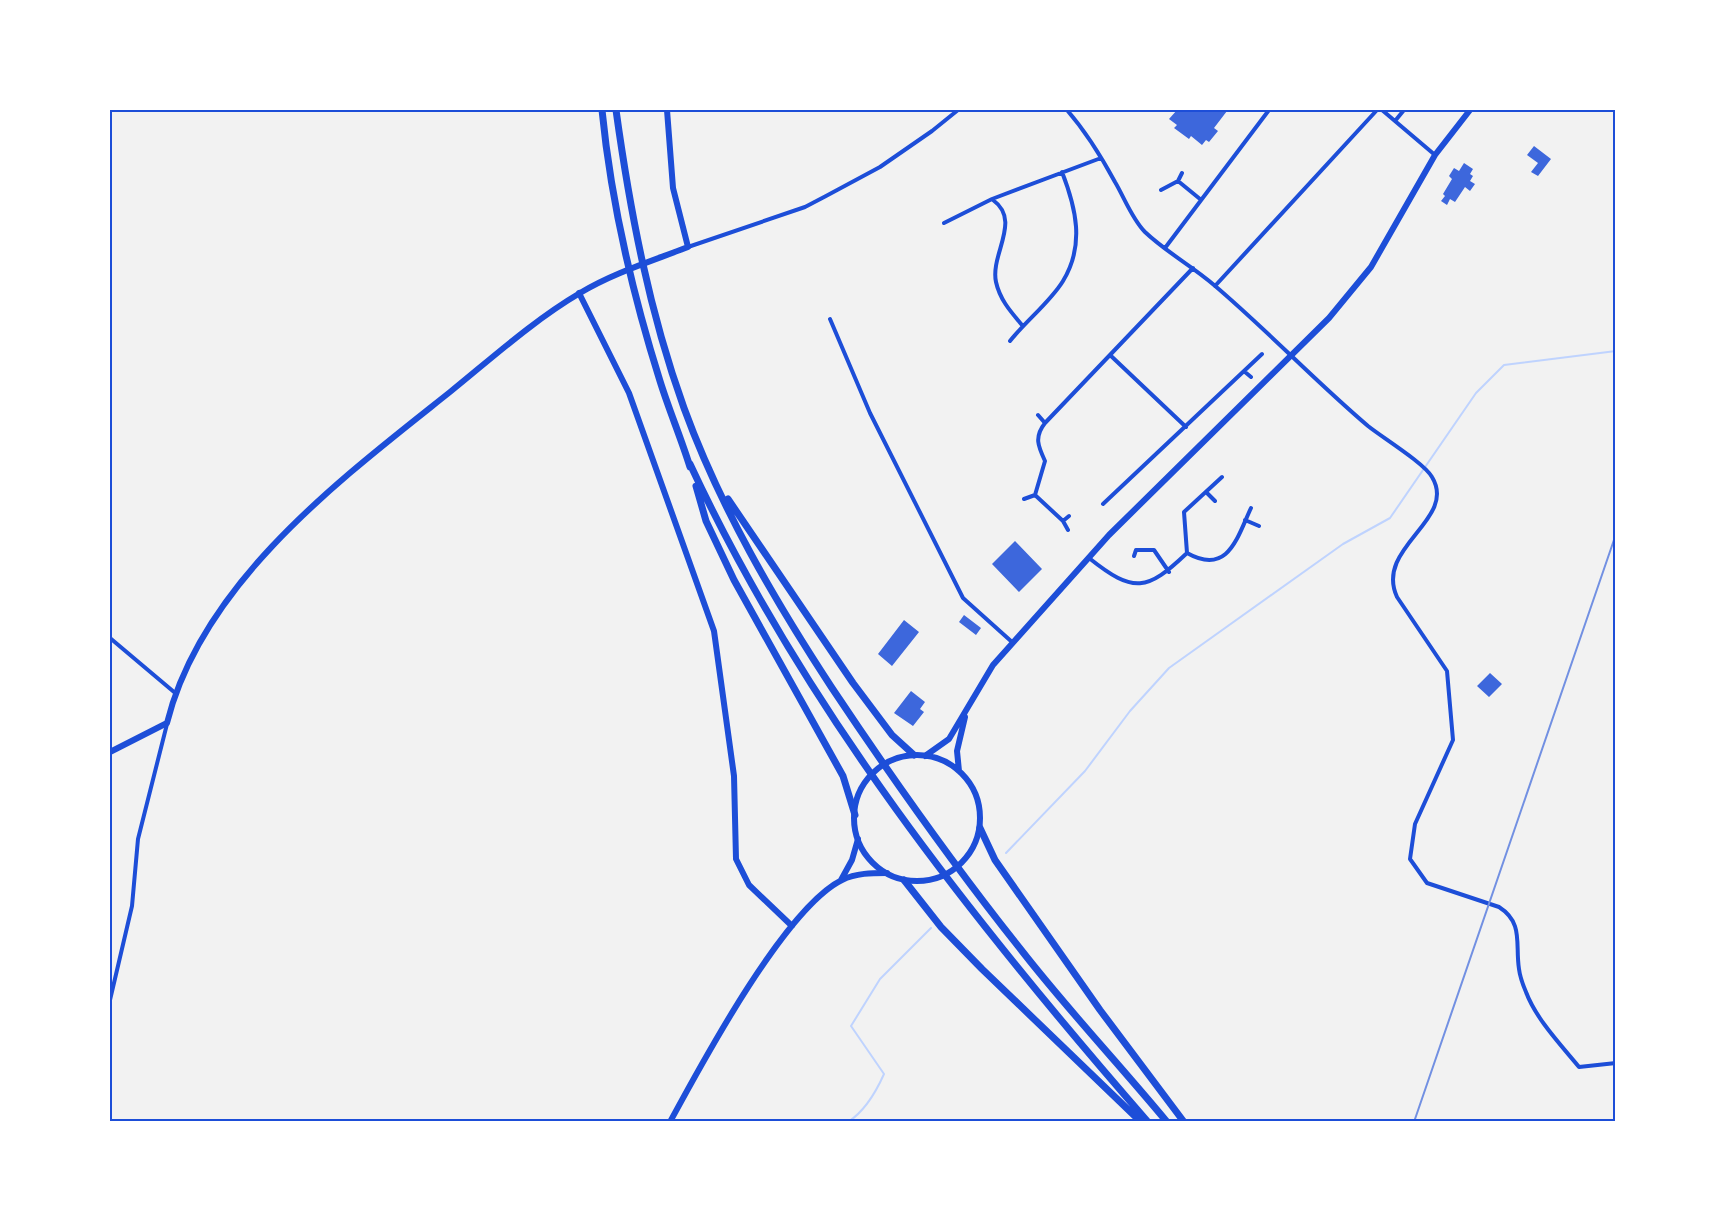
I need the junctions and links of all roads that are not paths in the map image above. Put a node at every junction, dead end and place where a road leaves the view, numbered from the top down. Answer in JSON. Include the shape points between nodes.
{"nodes":[{"id":1,"x":602,"y":110,"type":"edge"},
{"id":2,"x":616,"y":110,"type":"edge"},
{"id":3,"x":667,"y":110,"type":"edge"},
{"id":4,"x":955,"y":110,"type":"edge"},
{"id":5,"x":1067,"y":110,"type":"edge"},
{"id":6,"x":1269,"y":110,"type":"edge"},
{"id":7,"x":1377,"y":110,"type":"edge"},
{"id":8,"x":1382,"y":110,"type":"edge"},
{"id":9,"x":1404,"y":110,"type":"edge"},
{"id":10,"x":1470,"y":110,"type":"edge"},
{"id":11,"x":1395,"y":121,"type":"junction"},
{"id":12,"x":1435,"y":155,"type":"junction"},
{"id":13,"x":1101,"y":158,"type":"junction"},
{"id":14,"x":1062,"y":172,"type":"junction"},
{"id":15,"x":1182,"y":173,"type":"dead end"},
{"id":16,"x":1178,"y":181,"type":"junction"},
{"id":17,"x":1161,"y":190,"type":"dead end"},
{"id":18,"x":1200,"y":199,"type":"junction"},
{"id":19,"x":992,"y":200,"type":"junction"},
{"id":20,"x":944,"y":222,"type":"dead end"},
{"id":21,"x":688,"y":247,"type":"junction"},
{"id":22,"x":1165,"y":248,"type":"junction"},
{"id":23,"x":1193,"y":268,"type":"junction"},
{"id":24,"x":1215,"y":286,"type":"junction"},
{"id":25,"x":579,"y":293,"type":"junction"},
{"id":26,"x":830,"y":319,"type":"dead end"},
{"id":27,"x":1022,"y":325,"type":"junction"},
{"id":28,"x":1010,"y":341,"type":"dead end"},
{"id":29,"x":1262,"y":354,"type":"dead end"},
{"id":30,"x":1110,"y":355,"type":"junction"},
{"id":31,"x":1289,"y":357,"type":"junction"},
{"id":32,"x":1245,"y":372,"type":"junction"},
{"id":33,"x":1251,"y":377,"type":"dead end"},
{"id":34,"x":1038,"y":415,"type":"dead end"},
{"id":35,"x":1045,"y":423,"type":"junction"},
{"id":36,"x":1186,"y":427,"type":"junction"},
{"id":37,"x":690,"y":464,"type":"junction"},
{"id":38,"x":713,"y":477,"type":"junction"},
{"id":39,"x":1222,"y":477,"type":"dead end"},
{"id":40,"x":1206,"y":492,"type":"junction"},
{"id":41,"x":1035,"y":495,"type":"junction"},
{"id":42,"x":1024,"y":499,"type":"dead end"},
{"id":43,"x":1215,"y":501,"type":"dead end"},
{"id":44,"x":1103,"y":504,"type":"dead end"},
{"id":45,"x":1251,"y":508,"type":"dead end"},
{"id":46,"x":1069,"y":516,"type":"dead end"},
{"id":47,"x":1245,"y":520,"type":"junction"},
{"id":48,"x":1063,"y":521,"type":"junction"},
{"id":49,"x":1259,"y":526,"type":"dead end"},
{"id":50,"x":1068,"y":530,"type":"dead end"},
{"id":51,"x":1187,"y":553,"type":"junction"},
{"id":52,"x":1134,"y":556,"type":"dead end"},
{"id":53,"x":1089,"y":558,"type":"junction"},
{"id":54,"x":1169,"y":572,"type":"junction"},
{"id":55,"x":110,"y":638,"type":"edge"},
{"id":56,"x":1012,"y":642,"type":"junction"},
{"id":57,"x":174,"y":692,"type":"junction"},
{"id":58,"x":968,"y":708,"type":"junction"},
{"id":59,"x":167,"y":723,"type":"junction"},
{"id":60,"x":110,"y":752,"type":"edge"},
{"id":61,"x":914,"y":755,"type":"junction"},
{"id":62,"x":925,"y":756,"type":"junction"},
{"id":63,"x":959,"y":771,"type":"junction"},
{"id":64,"x":855,"y":815,"type":"junction"},
{"id":65,"x":980,"y":828,"type":"junction"},
{"id":66,"x":858,"y":839,"type":"junction"},
{"id":67,"x":887,"y":873,"type":"junction"},
{"id":68,"x":841,"y":880,"type":"junction"},
{"id":69,"x":904,"y":880,"type":"junction"},
{"id":70,"x":792,"y":926,"type":"junction"},
{"id":71,"x":110,"y":999,"type":"edge"},
{"id":72,"x":1616,"y":1063,"type":"edge"},
{"id":73,"x":670,"y":1122,"type":"edge"},
{"id":74,"x":1141,"y":1122,"type":"edge"},
{"id":75,"x":1148,"y":1122,"type":"edge"},
{"id":76,"x":1167,"y":1122,"type":"edge"},
{"id":77,"x":1184,"y":1122,"type":"edge"}],
"edges":[{"from":1,"to":37,"type":"highway","via":[[633,291],[660,383]]},
{"from":2,"to":38,"type":"highway","via":[[648,293],[684,408]]},
{"from":3,"to":21,"type":"main road","via":[[673,188]]},
{"from":4,"to":21,"type":"street","via":[[880,167],[805,207]]},
{"from":5,"to":13,"type":"street"},
{"from":6,"to":18,"type":"street"},
{"from":7,"to":24,"type":"street"},
{"from":8,"to":11,"type":"street"},
{"from":9,"to":11,"type":"street"},
{"from":10,"to":12,"type":"main road"},
{"from":11,"to":12,"type":"street"},
{"from":12,"to":31,"type":"main road","via":[[1371,267],[1329,318]]},
{"from":13,"to":14,"type":"street"},
{"from":13,"to":22,"type":"street","via":[[1143,230]]},
{"from":14,"to":19,"type":"street"},
{"from":14,"to":27,"type":"street","via":[[1075,205],[1075,251],[1063,281]]},
{"from":15,"to":16,"type":"street"},
{"from":16,"to":17,"type":"street"},
{"from":16,"to":18,"type":"street"},
{"from":18,"to":22,"type":"street"},
{"from":19,"to":20,"type":"street"},
{"from":19,"to":27,"type":"street","via":[[1002,206],[1006,225],[997,255],[996,280],[1003,302]]},
{"from":21,"to":25,"type":"main road"},
{"from":22,"to":23,"type":"street"},
{"from":23,"to":24,"type":"street"},
{"from":23,"to":30,"type":"street"},
{"from":24,"to":31,"type":"street"},
{"from":25,"to":57,"type":"main road","via":[[339,480],[246,574],[221,606]]},
{"from":25,"to":70,"type":"main road","via":[[629,393],[714,631],[734,776],[736,859],[749,885]]},
{"from":26,"to":56,"type":"street","via":[[870,413],[963,598]]},
{"from":27,"to":28,"type":"street"},
{"from":29,"to":32,"type":"street"},
{"from":30,"to":35,"type":"street"},
{"from":30,"to":36,"type":"street"},
{"from":31,"to":53,"type":"main road"},
{"from":31,"to":72,"type":"street","via":[[1429,473],[1437,488],[1436,506],[1401,553],[1391,585],[1447,671],[1453,740],[1415,824],[1410,859],[1427,883],[1508,913],[1516,926],[1519,969],[1527,994],[1551,1032],[1579,1067]]},
{"from":32,"to":33,"type":"street"},
{"from":32,"to":36,"type":"street"},
{"from":34,"to":35,"type":"street"},
{"from":35,"to":41,"type":"street","via":[[1038,432],[1038,445],[1046,461]]},
{"from":36,"to":44,"type":"street"},
{"from":37,"to":64,"type":"highway","via":[[706,521],[729,570],[843,776]]},
{"from":37,"to":75,"type":"highway","via":[[754,591],[885,791],[1020,971]]},
{"from":38,"to":61,"type":"highway","via":[[892,735]]},
{"from":38,"to":76,"type":"highway","via":[[797,633],[897,783],[1023,952]]},
{"from":39,"to":40,"type":"street"},
{"from":40,"to":43,"type":"street"},
{"from":40,"to":51,"type":"street","via":[[1184,512]]},
{"from":41,"to":42,"type":"street"},
{"from":41,"to":48,"type":"street"},
{"from":45,"to":47,"type":"street"},
{"from":46,"to":48,"type":"street"},
{"from":47,"to":49,"type":"street"},
{"from":47,"to":51,"type":"street","via":[[1223,558],[1208,562]]},
{"from":48,"to":50,"type":"street"},
{"from":51,"to":54,"type":"street"},
{"from":52,"to":54,"type":"street","via":[[1136,550],[1154,550]]},
{"from":53,"to":54,"type":"street","via":[[1115,578],[1140,583],[1154,581]]},
{"from":53,"to":56,"type":"main road"},
{"from":55,"to":57,"type":"street"},
{"from":56,"to":58,"type":"main road","via":[[993,665]]},
{"from":57,"to":59,"type":"main road"},
{"from":58,"to":62,"type":"main road","via":[[949,739]]},
{"from":58,"to":63,"type":"main road","via":[[958,741]]},
{"from":59,"to":60,"type":"main road"},
{"from":59,"to":71,"type":"street","via":[[138,838],[132,906]]},
{"from":61,"to":62,"type":"main road"},
{"from":61,"to":64,"type":"main road","via":[[885,764],[873,774],[857,800]]},
{"from":62,"to":63,"type":"main road"},
{"from":63,"to":65,"type":"main road","via":[[972,787],[980,807]]},
{"from":64,"to":66,"type":"main road"},
{"from":65,"to":69,"type":"main road","via":[[973,848],[961,864],[925,881]]},
{"from":65,"to":77,"type":"highway","via":[[1008,879]]},
{"from":66,"to":67,"type":"main road","via":[[869,859]]},
{"from":66,"to":68,"type":"main road"},
{"from":67,"to":68,"type":"main road"},
{"from":67,"to":69,"type":"main road"},
{"from":68,"to":70,"type":"main road"},
{"from":69,"to":74,"type":"highway","via":[[982,969]]},
{"from":70,"to":73,"type":"main road","via":[[734,1012]]}]}
